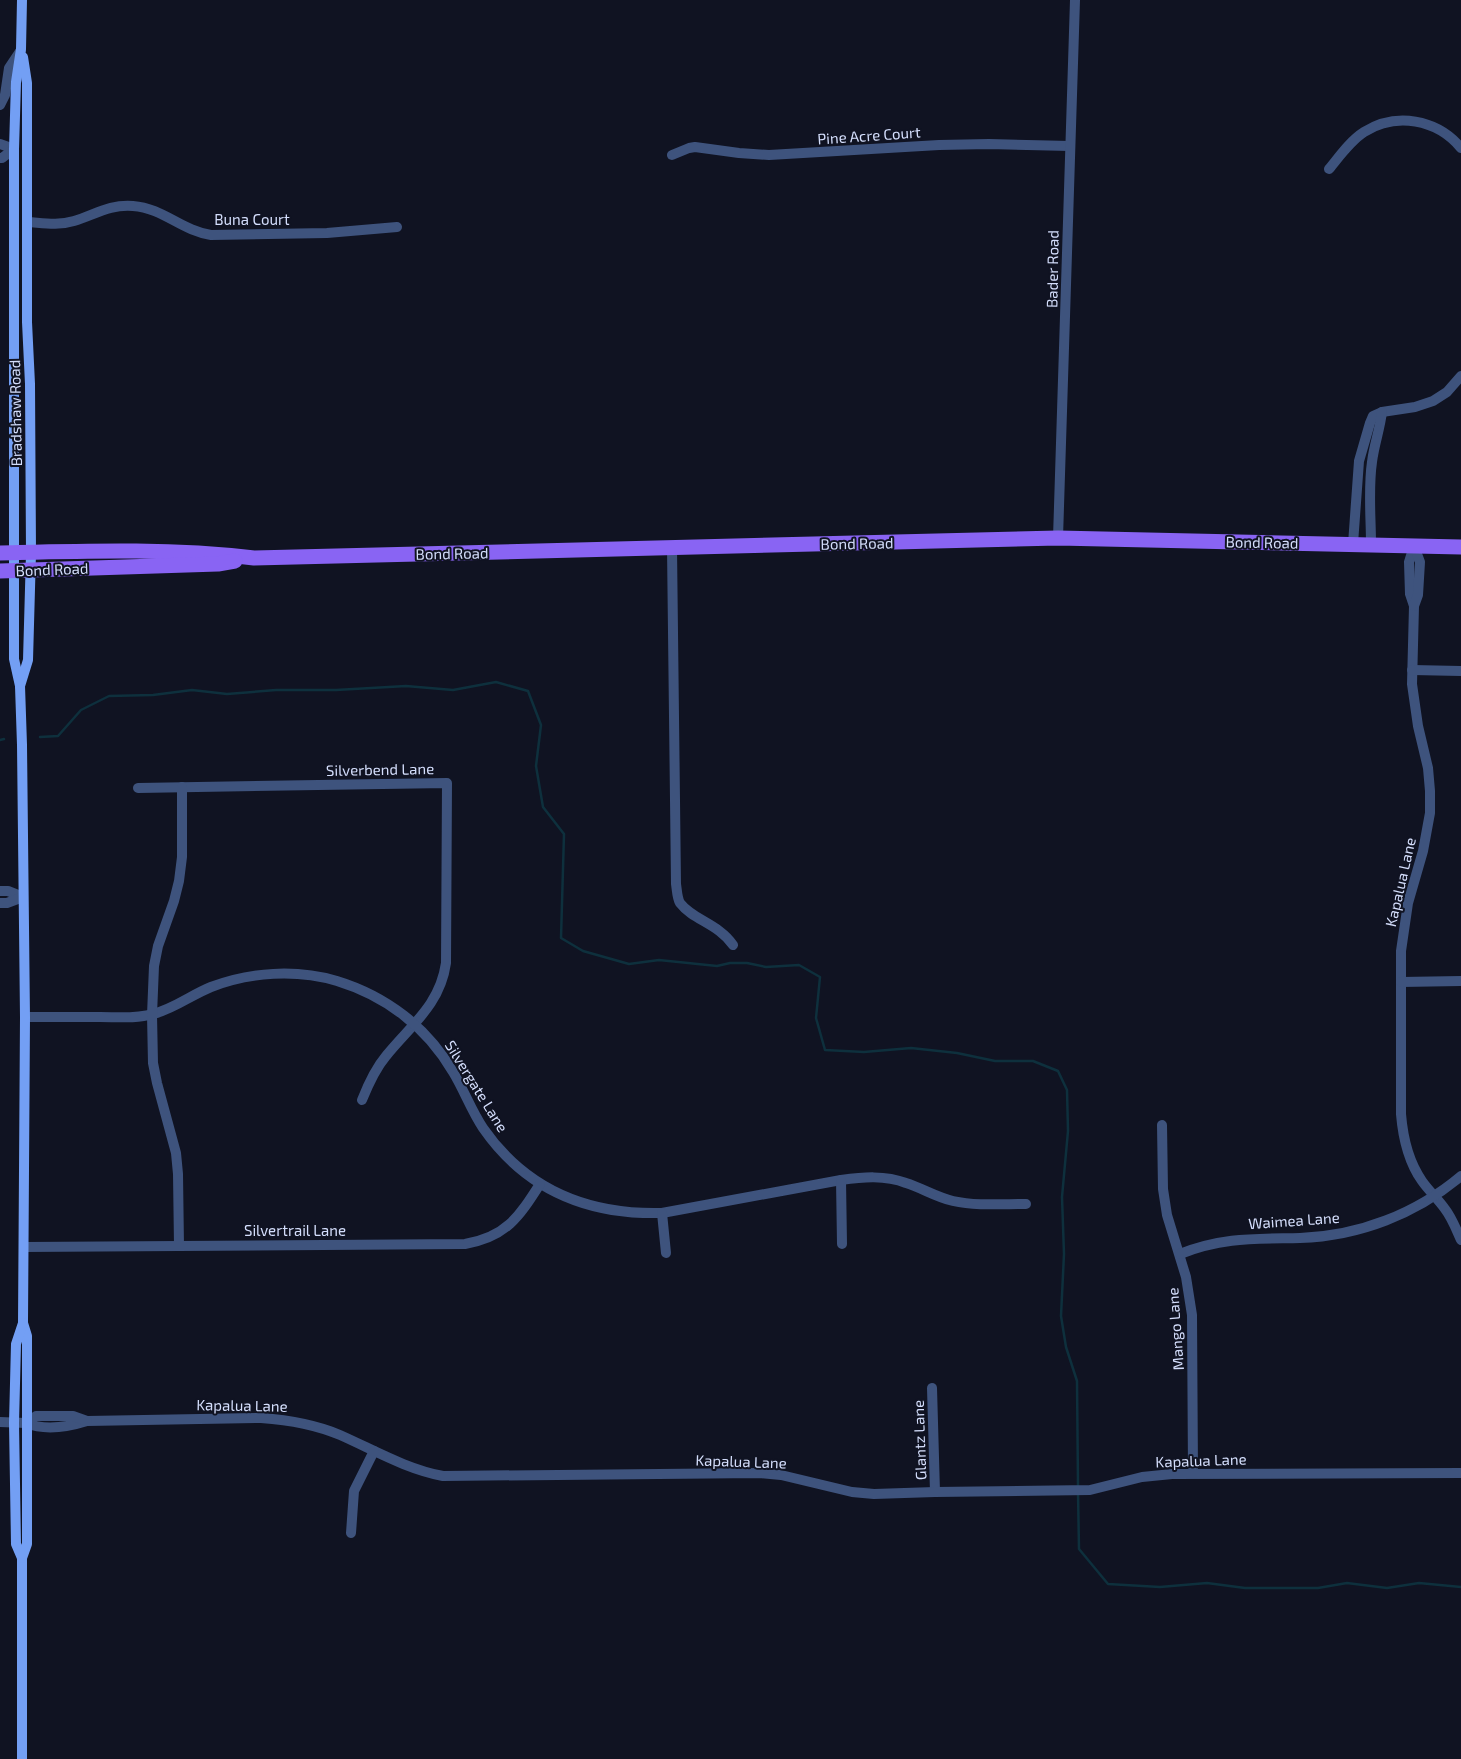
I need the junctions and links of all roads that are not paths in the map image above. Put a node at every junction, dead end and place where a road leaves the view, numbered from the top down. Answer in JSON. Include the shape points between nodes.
{"nodes":[{"id":1,"x":22,"y":0,"type":"edge"},
{"id":2,"x":1075,"y":0,"type":"edge"},
{"id":3,"x":21,"y":49,"type":"junction"},
{"id":4,"x":0,"y":105,"type":"edge"},
{"id":5,"x":0,"y":144,"type":"edge"},
{"id":6,"x":1070,"y":146,"type":"junction"},
{"id":7,"x":1461,"y":148,"type":"edge"},
{"id":8,"x":14,"y":149,"type":"junction"},
{"id":9,"x":26,"y":150,"type":"junction"},
{"id":10,"x":672,"y":155,"type":"dead end"},
{"id":11,"x":0,"y":158,"type":"edge"},
{"id":12,"x":1329,"y":169,"type":"dead end"},
{"id":13,"x":28,"y":222,"type":"junction"},
{"id":14,"x":397,"y":228,"type":"dead end"},
{"id":15,"x":1461,"y":376,"type":"edge"},
{"id":16,"x":1382,"y":412,"type":"junction"},
{"id":17,"x":1058,"y":538,"type":"junction"},
{"id":18,"x":1353,"y":544,"type":"junction"},
{"id":19,"x":1371,"y":545,"type":"junction"},
{"id":20,"x":1414,"y":546,"type":"junction"},
{"id":21,"x":1461,"y":547,"type":"edge"},
{"id":22,"x":672,"y":548,"type":"junction"},
{"id":23,"x":31,"y":552,"type":"junction"},
{"id":24,"x":187,"y":552,"type":"junction"},
{"id":25,"x":7,"y":553,"type":"edge"},
{"id":26,"x":254,"y":558,"type":"junction"},
{"id":27,"x":118,"y":568,"type":"junction"},
{"id":28,"x":15,"y":570,"type":"edge"},
{"id":29,"x":1412,"y":670,"type":"junction"},
{"id":30,"x":1461,"y":671,"type":"edge"},
{"id":31,"x":20,"y":686,"type":"junction"},
{"id":32,"x":182,"y":787,"type":"junction"},
{"id":33,"x":138,"y":788,"type":"dead end"},
{"id":34,"x":0,"y":891,"type":"edge"},
{"id":35,"x":23,"y":897,"type":"junction"},
{"id":36,"x":0,"y":903,"type":"edge"},
{"id":37,"x":733,"y":945,"type":"dead end"},
{"id":38,"x":1461,"y":981,"type":"edge"},
{"id":39,"x":1401,"y":982,"type":"junction"},
{"id":40,"x":152,"y":1014,"type":"junction"},
{"id":41,"x":25,"y":1017,"type":"junction"},
{"id":42,"x":415,"y":1024,"type":"junction"},
{"id":43,"x":362,"y":1100,"type":"dead end"},
{"id":44,"x":1162,"y":1125,"type":"dead end"},
{"id":45,"x":1461,"y":1176,"type":"edge"},
{"id":46,"x":841,"y":1180,"type":"junction"},
{"id":47,"x":540,"y":1184,"type":"junction"},
{"id":48,"x":1434,"y":1196,"type":"junction"},
{"id":49,"x":1026,"y":1204,"type":"dead end"},
{"id":50,"x":662,"y":1213,"type":"junction"},
{"id":51,"x":1461,"y":1240,"type":"edge"},
{"id":52,"x":842,"y":1244,"type":"dead end"},
{"id":53,"x":179,"y":1246,"type":"junction"},
{"id":54,"x":24,"y":1247,"type":"junction"},
{"id":55,"x":666,"y":1253,"type":"dead end"},
{"id":56,"x":1180,"y":1254,"type":"junction"},
{"id":57,"x":24,"y":1324,"type":"junction"},
{"id":58,"x":932,"y":1388,"type":"dead end"},
{"id":59,"x":0,"y":1422,"type":"edge"},
{"id":60,"x":14,"y":1423,"type":"junction"},
{"id":61,"x":26,"y":1423,"type":"junction"},
{"id":62,"x":374,"y":1451,"type":"junction"},
{"id":63,"x":1461,"y":1473,"type":"edge"},
{"id":64,"x":1193,"y":1474,"type":"junction"},
{"id":65,"x":935,"y":1492,"type":"junction"},
{"id":66,"x":350,"y":1533,"type":"dead end"},
{"id":67,"x":22,"y":1558,"type":"junction"},
{"id":68,"x":22,"y":1759,"type":"edge"}],
"edges":[{"from":1,"to":3,"type":"main road","name":"Bradshaw Road"},
{"from":2,"to":6,"type":"street","name":"Bader Road"},
{"from":3,"to":4,"type":"street","via":[[9,68]]},
{"from":3,"to":8,"type":"main road","name":"Bradshaw Road","via":[[16,82]]},
{"from":3,"to":9,"type":"main road","name":"Bradshaw Road","via":[[27,83]]},
{"from":5,"to":8,"type":"street"},
{"from":6,"to":10,"type":"street","name":"Pine Acre Court","via":[[939,145],[769,155],[689,148]]},
{"from":6,"to":17,"type":"street","name":"Bader Road"},
{"from":7,"to":12,"type":"street","via":[[1444,132],[1419,122],[1401,121],[1363,133]]},
{"from":8,"to":9,"type":"main road"},
{"from":8,"to":11,"type":"street"},
{"from":8,"to":25,"type":"main road","name":"Bradshaw Road"},
{"from":9,"to":13,"type":"main road","name":"Bradshaw Road"},
{"from":13,"to":14,"type":"street","name":"Buna Court","via":[[65,223],[100,210],[130,205],[159,212],[193,231],[211,235]]},
{"from":13,"to":23,"type":"main road","name":"Bradshaw Road"},
{"from":15,"to":16,"type":"street","via":[[1447,392],[1432,401]]},
{"from":16,"to":18,"type":"street","via":[[1373,416],[1359,461]]},
{"from":16,"to":19,"type":"street","via":[[1370,481]]},
{"from":17,"to":18,"type":"main road","name":"Bond Road"},
{"from":17,"to":22,"type":"main road","name":"Bond Road"},
{"from":18,"to":19,"type":"main road","name":"Bond Road"},
{"from":19,"to":20,"type":"main road","name":"Bond Road"},
{"from":20,"to":21,"type":"main road","name":"Bond Road"},
{"from":20,"to":29,"type":"street","name":"Kapalua Lane","via":[[1409,562],[1410,594],[1414,606]]},
{"from":22,"to":26,"type":"main road","name":"Bond Road"},
{"from":22,"to":37,"type":"street","via":[[676,884],[679,902],[726,936]]},
{"from":23,"to":24,"type":"main road","name":"Bond Road"},
{"from":23,"to":25,"type":"main road","name":"Bond Road"},
{"from":23,"to":28,"type":"main road","name":"Bradshaw Road"},
{"from":24,"to":26,"type":"main road","name":"Bond Road"},
{"from":24,"to":27,"type":"main road","via":[[179,560],[144,561]]},
{"from":25,"to":28,"type":"main road","name":"Bradshaw Road"},
{"from":26,"to":27,"type":"main road","name":"Bond Road","via":[[218,564]]},
{"from":27,"to":28,"type":"main road","name":"Bond Road"},
{"from":28,"to":31,"type":"main road","name":"Bradshaw Road","via":[[14,660]]},
{"from":28,"to":31,"type":"main road","name":"Bradshaw Road","via":[[28,660]]},
{"from":29,"to":30,"type":"street"},
{"from":29,"to":39,"type":"street","name":"Kapalua Lane","via":[[1414,705],[1428,768],[1430,814],[1404,922]]},
{"from":31,"to":35,"type":"main road","name":"Bradshaw Road"},
{"from":32,"to":33,"type":"street","name":"Silverbend Lane"},
{"from":32,"to":40,"type":"street","via":[[179,881],[158,946]]},
{"from":32,"to":42,"type":"street","name":"Silverbend Lane","via":[[447,782],[446,963],[436,998]]},
{"from":34,"to":35,"type":"street"},
{"from":35,"to":36,"type":"street","via":[[7,904]]},
{"from":35,"to":41,"type":"main road","name":"Bradshaw Road"},
{"from":38,"to":39,"type":"street"},
{"from":39,"to":48,"type":"street","name":"Kapalua Lane","via":[[1402,1132],[1413,1166]]},
{"from":40,"to":41,"type":"street","name":"Silvergate Lane","via":[[130,1018]]},
{"from":40,"to":42,"type":"street","name":"Silvergate Lane","via":[[230,981],[271,974],[295,974],[355,987],[388,1004]]},
{"from":40,"to":53,"type":"street","via":[[153,1062],[176,1153]]},
{"from":41,"to":54,"type":"main road","name":"Bradshaw Road"},
{"from":42,"to":43,"type":"street","via":[[385,1057]]},
{"from":42,"to":47,"type":"street","name":"Silvergate Lane","via":[[454,1072],[470,1106],[492,1140]]},
{"from":44,"to":56,"type":"street","name":"Mango Lane","via":[[1163,1190],[1167,1215]]},
{"from":45,"to":48,"type":"street","name":"Waimea Lane"},
{"from":46,"to":49,"type":"street","name":"Silvergate Lane","via":[[861,1177],[891,1179],[959,1202]]},
{"from":46,"to":50,"type":"street","name":"Silvergate Lane"},
{"from":46,"to":52,"type":"street"},
{"from":47,"to":50,"type":"street","name":"Silvergate Lane","via":[[596,1208],[640,1214]]},
{"from":47,"to":53,"type":"street","name":"Silvertrail Lane","via":[[524,1210],[504,1230],[465,1244]]},
{"from":48,"to":51,"type":"street","name":"Kapalua Lane","via":[[1446,1210]]},
{"from":48,"to":56,"type":"street","name":"Waimea Lane","via":[[1395,1217],[1345,1232],[1301,1238],[1225,1241]]},
{"from":50,"to":55,"type":"street"},
{"from":53,"to":54,"type":"street","name":"Silvertrail Lane"},
{"from":54,"to":57,"type":"main road","name":"Bradshaw Road"},
{"from":56,"to":64,"type":"street","name":"Mango Lane","via":[[1192,1315]]},
{"from":57,"to":60,"type":"main road","name":"Bradshaw Road","via":[[16,1344]]},
{"from":57,"to":61,"type":"main road","name":"Bradshaw Road","via":[[27,1336]]},
{"from":58,"to":65,"type":"street","name":"Glantz Lane"},
{"from":59,"to":60,"type":"street","name":"Kapalua Lane"},
{"from":60,"to":61,"type":"street","name":"Kapalua Lane"},
{"from":60,"to":67,"type":"main road","name":"Bradshaw Road","via":[[16,1544]]},
{"from":61,"to":62,"type":"street","name":"Kapalua Lane","via":[[36,1416],[73,1416],[87,1421],[261,1418],[316,1426]]},
{"from":61,"to":67,"type":"main road","name":"Bradshaw Road","via":[[27,1544]]},
{"from":62,"to":65,"type":"street","name":"Kapalua Lane","via":[[408,1467],[443,1476],[759,1473],[852,1492]]},
{"from":62,"to":66,"type":"street","via":[[354,1491]]},
{"from":63,"to":64,"type":"street","name":"Kapalua Lane"},
{"from":64,"to":65,"type":"street","name":"Kapalua Lane","via":[[1157,1475],[1090,1490]]},
{"from":67,"to":68,"type":"main road","name":"Bradshaw Road"}]}
